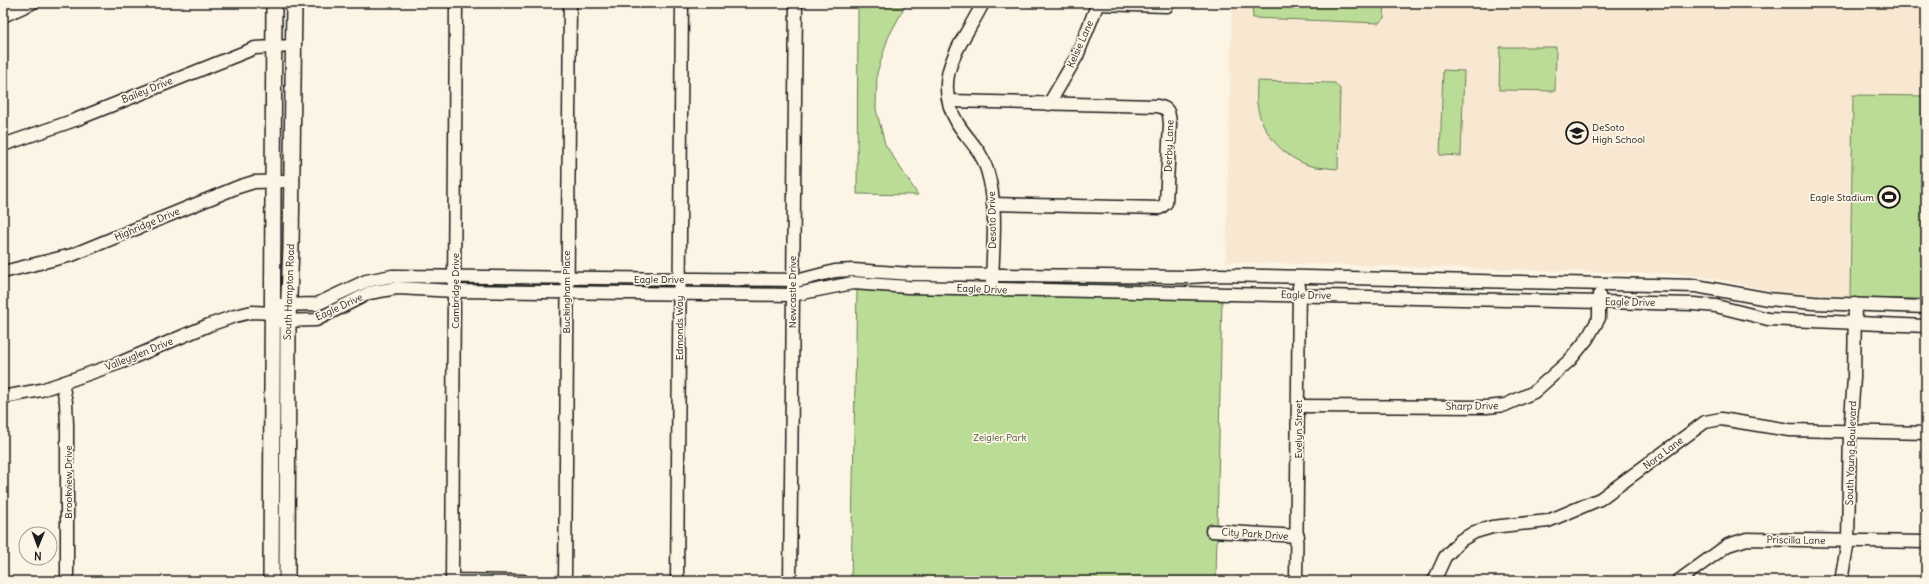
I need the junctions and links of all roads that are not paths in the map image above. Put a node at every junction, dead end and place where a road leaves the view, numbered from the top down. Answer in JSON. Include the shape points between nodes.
{"nodes":[{"id":1,"x":32,"y":3,"type":"edge"},
{"id":2,"x":274,"y":3,"type":"edge"},
{"id":3,"x":294,"y":3,"type":"edge"},
{"id":4,"x":456,"y":3,"type":"edge"},
{"id":5,"x":570,"y":3,"type":"edge"},
{"id":6,"x":682,"y":3,"type":"edge"},
{"id":7,"x":796,"y":3,"type":"edge"},
{"id":8,"x":983,"y":3,"type":"edge"},
{"id":9,"x":1098,"y":4,"type":"edge"},
{"id":10,"x":1167,"y":6,"type":"dead end"},
{"id":11,"x":3,"y":16,"type":"edge"},
{"id":12,"x":293,"y":46,"type":"junction"},
{"id":13,"x":274,"y":47,"type":"junction"},
{"id":14,"x":950,"y":101,"type":"junction"},
{"id":15,"x":1049,"y":104,"type":"junction"},
{"id":16,"x":3,"y":145,"type":"edge"},
{"id":17,"x":272,"y":182,"type":"junction"},
{"id":18,"x":292,"y":182,"type":"junction"},
{"id":19,"x":993,"y":204,"type":"junction"},
{"id":20,"x":853,"y":270,"type":"junction"},
{"id":21,"x":3,"y":272,"type":"edge"},
{"id":22,"x":992,"y":275,"type":"junction"},
{"id":23,"x":1213,"y":275,"type":"junction"},
{"id":24,"x":1104,"y":276,"type":"junction"},
{"id":25,"x":455,"y":277,"type":"junction"},
{"id":26,"x":1299,"y":277,"type":"junction"},
{"id":27,"x":566,"y":278,"type":"junction"},
{"id":28,"x":679,"y":279,"type":"junction"},
{"id":29,"x":792,"y":280,"type":"junction"},
{"id":30,"x":1442,"y":281,"type":"junction"},
{"id":31,"x":853,"y":283,"type":"junction"},
{"id":32,"x":1598,"y":284,"type":"junction"},
{"id":33,"x":992,"y":289,"type":"junction"},
{"id":34,"x":1026,"y":290,"type":"junction"},
{"id":35,"x":455,"y":291,"type":"junction"},
{"id":36,"x":566,"y":293,"type":"junction"},
{"id":37,"x":1212,"y":293,"type":"junction"},
{"id":38,"x":680,"y":294,"type":"junction"},
{"id":39,"x":792,"y":295,"type":"junction"},
{"id":40,"x":1299,"y":295,"type":"junction"},
{"id":41,"x":1442,"y":298,"type":"junction"},
{"id":42,"x":1600,"y":302,"type":"junction"},
{"id":43,"x":1856,"y":304,"type":"junction"},
{"id":44,"x":288,"y":305,"type":"junction"},
{"id":45,"x":1926,"y":307,"type":"edge"},
{"id":46,"x":273,"y":313,"type":"junction"},
{"id":47,"x":288,"y":322,"type":"junction"},
{"id":48,"x":1855,"y":323,"type":"junction"},
{"id":49,"x":1926,"y":326,"type":"edge"},
{"id":50,"x":62,"y":383,"type":"junction"},
{"id":51,"x":3,"y":397,"type":"edge"},
{"id":52,"x":1299,"y":406,"type":"junction"},
{"id":53,"x":1850,"y":432,"type":"junction"},
{"id":54,"x":1926,"y":433,"type":"edge"},
{"id":55,"x":272,"y":480,"type":"junction"},
{"id":56,"x":288,"y":480,"type":"junction"},
{"id":57,"x":1212,"y":531,"type":"dead end"},
{"id":58,"x":1298,"y":536,"type":"junction"},
{"id":59,"x":1848,"y":541,"type":"junction"},
{"id":60,"x":1926,"y":542,"type":"edge"},
{"id":61,"x":67,"y":581,"type":"edge"},
{"id":62,"x":271,"y":581,"type":"edge"},
{"id":63,"x":286,"y":581,"type":"edge"},
{"id":64,"x":523,"y":581,"type":"edge"},
{"id":65,"x":565,"y":581,"type":"edge"},
{"id":66,"x":677,"y":581,"type":"edge"},
{"id":67,"x":790,"y":581,"type":"edge"},
{"id":68,"x":1296,"y":581,"type":"edge"},
{"id":69,"x":1434,"y":581,"type":"edge"},
{"id":70,"x":1678,"y":581,"type":"edge"},
{"id":71,"x":1841,"y":581,"type":"edge"}],
"edges":[{"from":1,"to":11,"type":"street"},
{"from":2,"to":13,"type":"main road","name":"South Hampton Road"},
{"from":3,"to":12,"type":"main road","name":"South Hampton Road"},
{"from":4,"to":25,"type":"street","name":"Cambridge Drive"},
{"from":5,"to":27,"type":"street","name":"Buckingham Place"},
{"from":6,"to":28,"type":"street","name":"Edmonds Way"},
{"from":7,"to":29,"type":"street","name":"Newcastle Drive"},
{"from":8,"to":14,"type":"street","name":"Desoto Drive","via":[[952,58],[947,86]]},
{"from":9,"to":10,"type":"street"},
{"from":9,"to":15,"type":"street","name":"Kelsie Lane","via":[[1077,56]]},
{"from":12,"to":13,"type":"street","name":"Bailey Drive"},
{"from":12,"to":18,"type":"main road","name":"South Hampton Road"},
{"from":13,"to":16,"type":"street","name":"Bailey Drive","via":[[255,48],[75,120]]},
{"from":13,"to":17,"type":"main road","name":"South Hampton Road"},
{"from":14,"to":15,"type":"street","name":"Derby Lane"},
{"from":14,"to":19,"type":"street","name":"Desoto Drive","via":[[958,124],[981,154],[992,187]]},
{"from":15,"to":19,"type":"street","name":"Derby Lane","via":[[1166,108],[1170,112],[1170,124],[1166,203],[1160,208],[1150,209]]},
{"from":17,"to":18,"type":"street","name":"Highridge Drive"},
{"from":17,"to":21,"type":"street","name":"Highridge Drive","via":[[254,182],[238,187],[72,255]]},
{"from":17,"to":46,"type":"main road","name":"South Hampton Road"},
{"from":18,"to":44,"type":"main road","name":"South Hampton Road"},
{"from":19,"to":22,"type":"street","name":"Desoto Drive"},
{"from":20,"to":22,"type":"street","name":"Eagle Drive"},
{"from":20,"to":29,"type":"street","name":"Eagle Drive"},
{"from":20,"to":31,"type":"street"},
{"from":22,"to":24,"type":"street","name":"Eagle Drive"},
{"from":22,"to":33,"type":"street","name":"Desoto Drive"},
{"from":23,"to":24,"type":"street","name":"Eagle Drive"},
{"from":23,"to":26,"type":"street","name":"Eagle Drive"},
{"from":23,"to":37,"type":"street"},
{"from":24,"to":34,"type":"street","via":[[1056,282],[1028,282]]},
{"from":25,"to":27,"type":"street","name":"Eagle Drive"},
{"from":25,"to":35,"type":"street","name":"Cambridge Drive"},
{"from":25,"to":44,"type":"street","name":"Eagle Drive","via":[[378,278],[357,284],[318,304]]},
{"from":26,"to":30,"type":"street","name":"Eagle Drive"},
{"from":26,"to":40,"type":"street","name":"Evelyn Street"},
{"from":27,"to":28,"type":"street","name":"Eagle Drive"},
{"from":27,"to":36,"type":"street","name":"Buckingham Place"},
{"from":28,"to":29,"type":"street","name":"Eagle Drive"},
{"from":28,"to":38,"type":"street","name":"Edmonds Way"},
{"from":29,"to":39,"type":"street","name":"Newcastle Drive"},
{"from":30,"to":32,"type":"street","name":"Eagle Drive"},
{"from":30,"to":41,"type":"street"},
{"from":31,"to":33,"type":"street","name":"Eagle Drive"},
{"from":31,"to":39,"type":"street","name":"Eagle Drive"},
{"from":32,"to":42,"type":"street","name":"Sharp Drive"},
{"from":32,"to":43,"type":"street","name":"Eagle Drive","via":[[1696,286],[1768,299]]},
{"from":33,"to":34,"type":"street","name":"Eagle Drive"},
{"from":34,"to":37,"type":"street","name":"Eagle Drive"},
{"from":35,"to":36,"type":"street","name":"Eagle Drive"},
{"from":35,"to":47,"type":"street","name":"Eagle Drive","via":[[397,288],[382,290],[369,293],[316,320]]},
{"from":35,"to":64,"type":"street","name":"Cambridge Drive","via":[[452,580]]},
{"from":36,"to":38,"type":"street","name":"Eagle Drive"},
{"from":36,"to":65,"type":"street","name":"Buckingham Place"},
{"from":37,"to":40,"type":"street","name":"Eagle Drive"},
{"from":38,"to":39,"type":"street","name":"Eagle Drive"},
{"from":38,"to":66,"type":"street","name":"Edmonds Way"},
{"from":39,"to":67,"type":"street","name":"Newcastle Drive"},
{"from":40,"to":41,"type":"street","name":"Eagle Drive"},
{"from":40,"to":52,"type":"street","name":"Evelyn Street"},
{"from":41,"to":42,"type":"street","name":"Eagle Drive"},
{"from":42,"to":48,"type":"street","name":"Eagle Drive","via":[[1694,304],[1716,306],[1768,319]]},
{"from":42,"to":52,"type":"street","name":"Sharp Drive","via":[[1599,318],[1587,339],[1570,360],[1534,392],[1505,405]]},
{"from":43,"to":45,"type":"street","name":"Eagle Drive"},
{"from":43,"to":48,"type":"street","name":"South Young Boulevard"},
{"from":44,"to":46,"type":"street","name":"Eagle Drive","via":[[280,305]]},
{"from":44,"to":47,"type":"main road","name":"South Hampton Road"},
{"from":46,"to":47,"type":"street","via":[[280,321]]},
{"from":46,"to":50,"type":"street","name":"Valleyglen Drive","via":[[252,312],[235,316],[122,362]]},
{"from":46,"to":55,"type":"main road","name":"South Hampton Road"},
{"from":47,"to":56,"type":"main road","name":"South Hampton Road"},
{"from":48,"to":49,"type":"street","name":"Eagle Drive"},
{"from":48,"to":53,"type":"street","name":"South Young Boulevard"},
{"from":50,"to":51,"type":"street","name":"Valleyglen Drive"},
{"from":50,"to":61,"type":"street","name":"Brookview Drive","via":[[67,425]]},
{"from":52,"to":58,"type":"street","name":"Evelyn Street"},
{"from":53,"to":54,"type":"street","name":"Nora Lane"},
{"from":53,"to":59,"type":"street","name":"South Young Boulevard"},
{"from":53,"to":69,"type":"street","name":"Nora Lane","via":[[1789,430],[1721,419],[1705,422],[1600,499],[1548,521],[1492,527],[1461,540],[1445,557]]},
{"from":55,"to":56,"type":"main road"},
{"from":55,"to":62,"type":"main road","name":"South Hampton Road"},
{"from":56,"to":63,"type":"main road","name":"South Hampton Road"},
{"from":57,"to":58,"type":"street","name":"City Park Drive"},
{"from":58,"to":68,"type":"street","name":"Evelyn Street"},
{"from":59,"to":60,"type":"street","name":"Priscilla Lane"},
{"from":59,"to":70,"type":"street","name":"Priscilla Lane","via":[[1747,539],[1728,544]]},
{"from":59,"to":71,"type":"street","name":"South Young Boulevard"}]}
